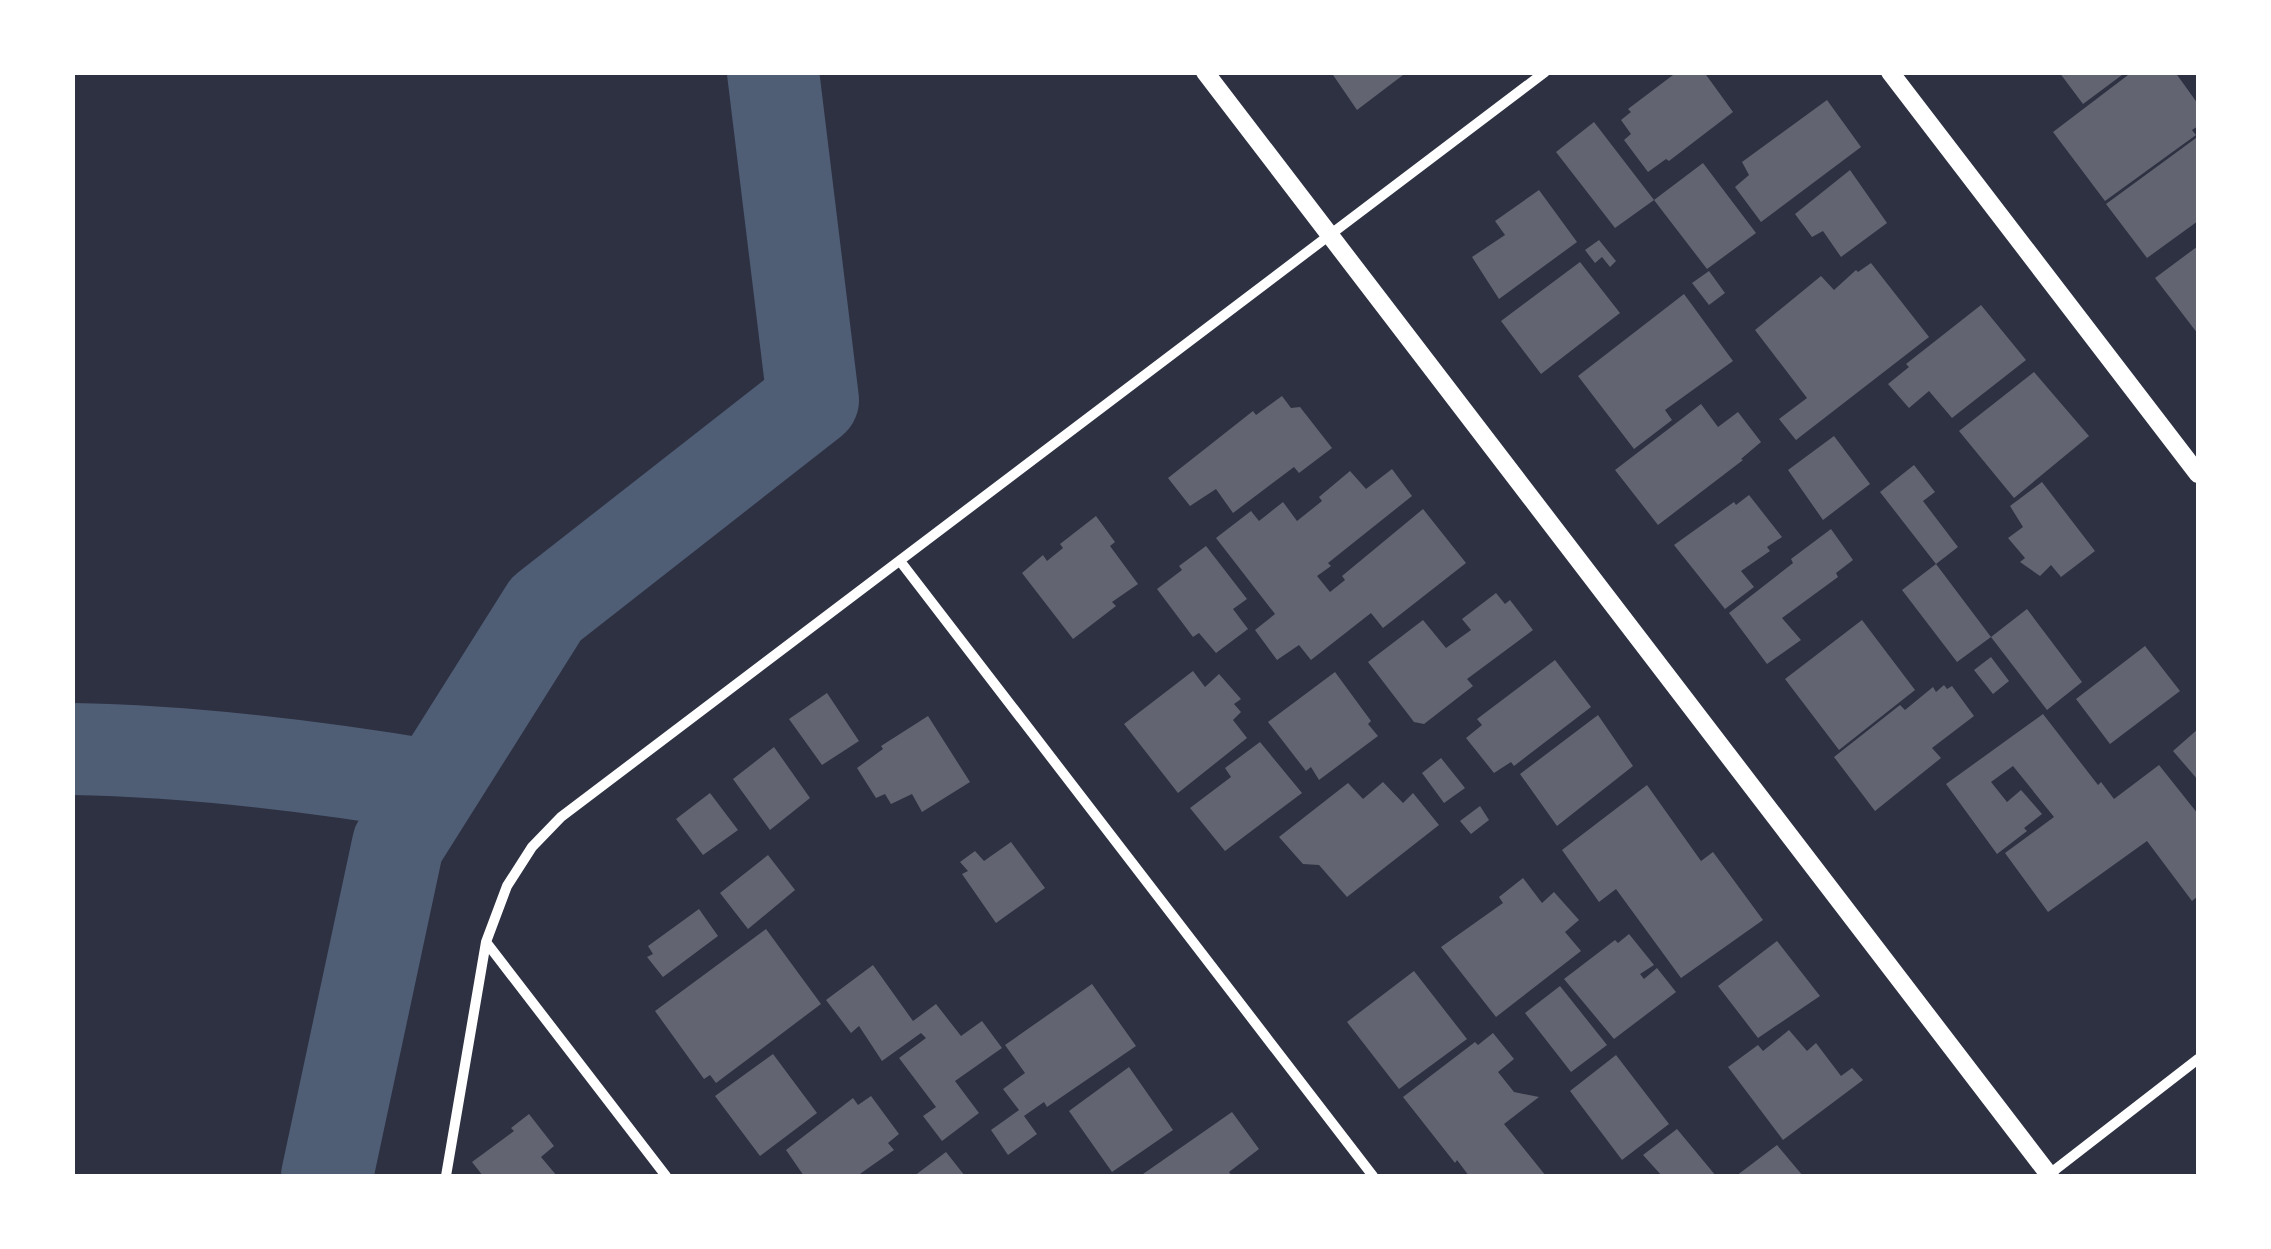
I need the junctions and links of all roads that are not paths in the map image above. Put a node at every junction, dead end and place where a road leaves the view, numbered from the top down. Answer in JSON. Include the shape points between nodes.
{"nodes":[{"id":1,"x":1205,"y":72,"type":"edge"},
{"id":2,"x":1545,"y":72,"type":"edge"},
{"id":3,"x":1890,"y":72,"type":"edge"},
{"id":4,"x":1330,"y":236,"type":"junction"},
{"id":5,"x":2198,"y":474,"type":"edge"},
{"id":6,"x":900,"y":561,"type":"junction"},
{"id":7,"x":486,"y":942,"type":"junction"},
{"id":8,"x":2198,"y":1058,"type":"edge"},
{"id":9,"x":446,"y":1176,"type":"edge"},
{"id":10,"x":666,"y":1176,"type":"edge"},
{"id":11,"x":1373,"y":1176,"type":"edge"},
{"id":12,"x":2049,"y":1176,"type":"edge"}],
"edges":[{"from":1,"to":4,"type":"street"},
{"from":2,"to":4,"type":"street"},
{"from":3,"to":5,"type":"street"},
{"from":4,"to":6,"type":"street"},
{"from":4,"to":12,"type":"street"},
{"from":6,"to":7,"type":"street","via":[[561,817],[507,886]]},
{"from":6,"to":11,"type":"street"},
{"from":7,"to":9,"type":"street"},
{"from":7,"to":10,"type":"street"},
{"from":8,"to":12,"type":"street"}]}
